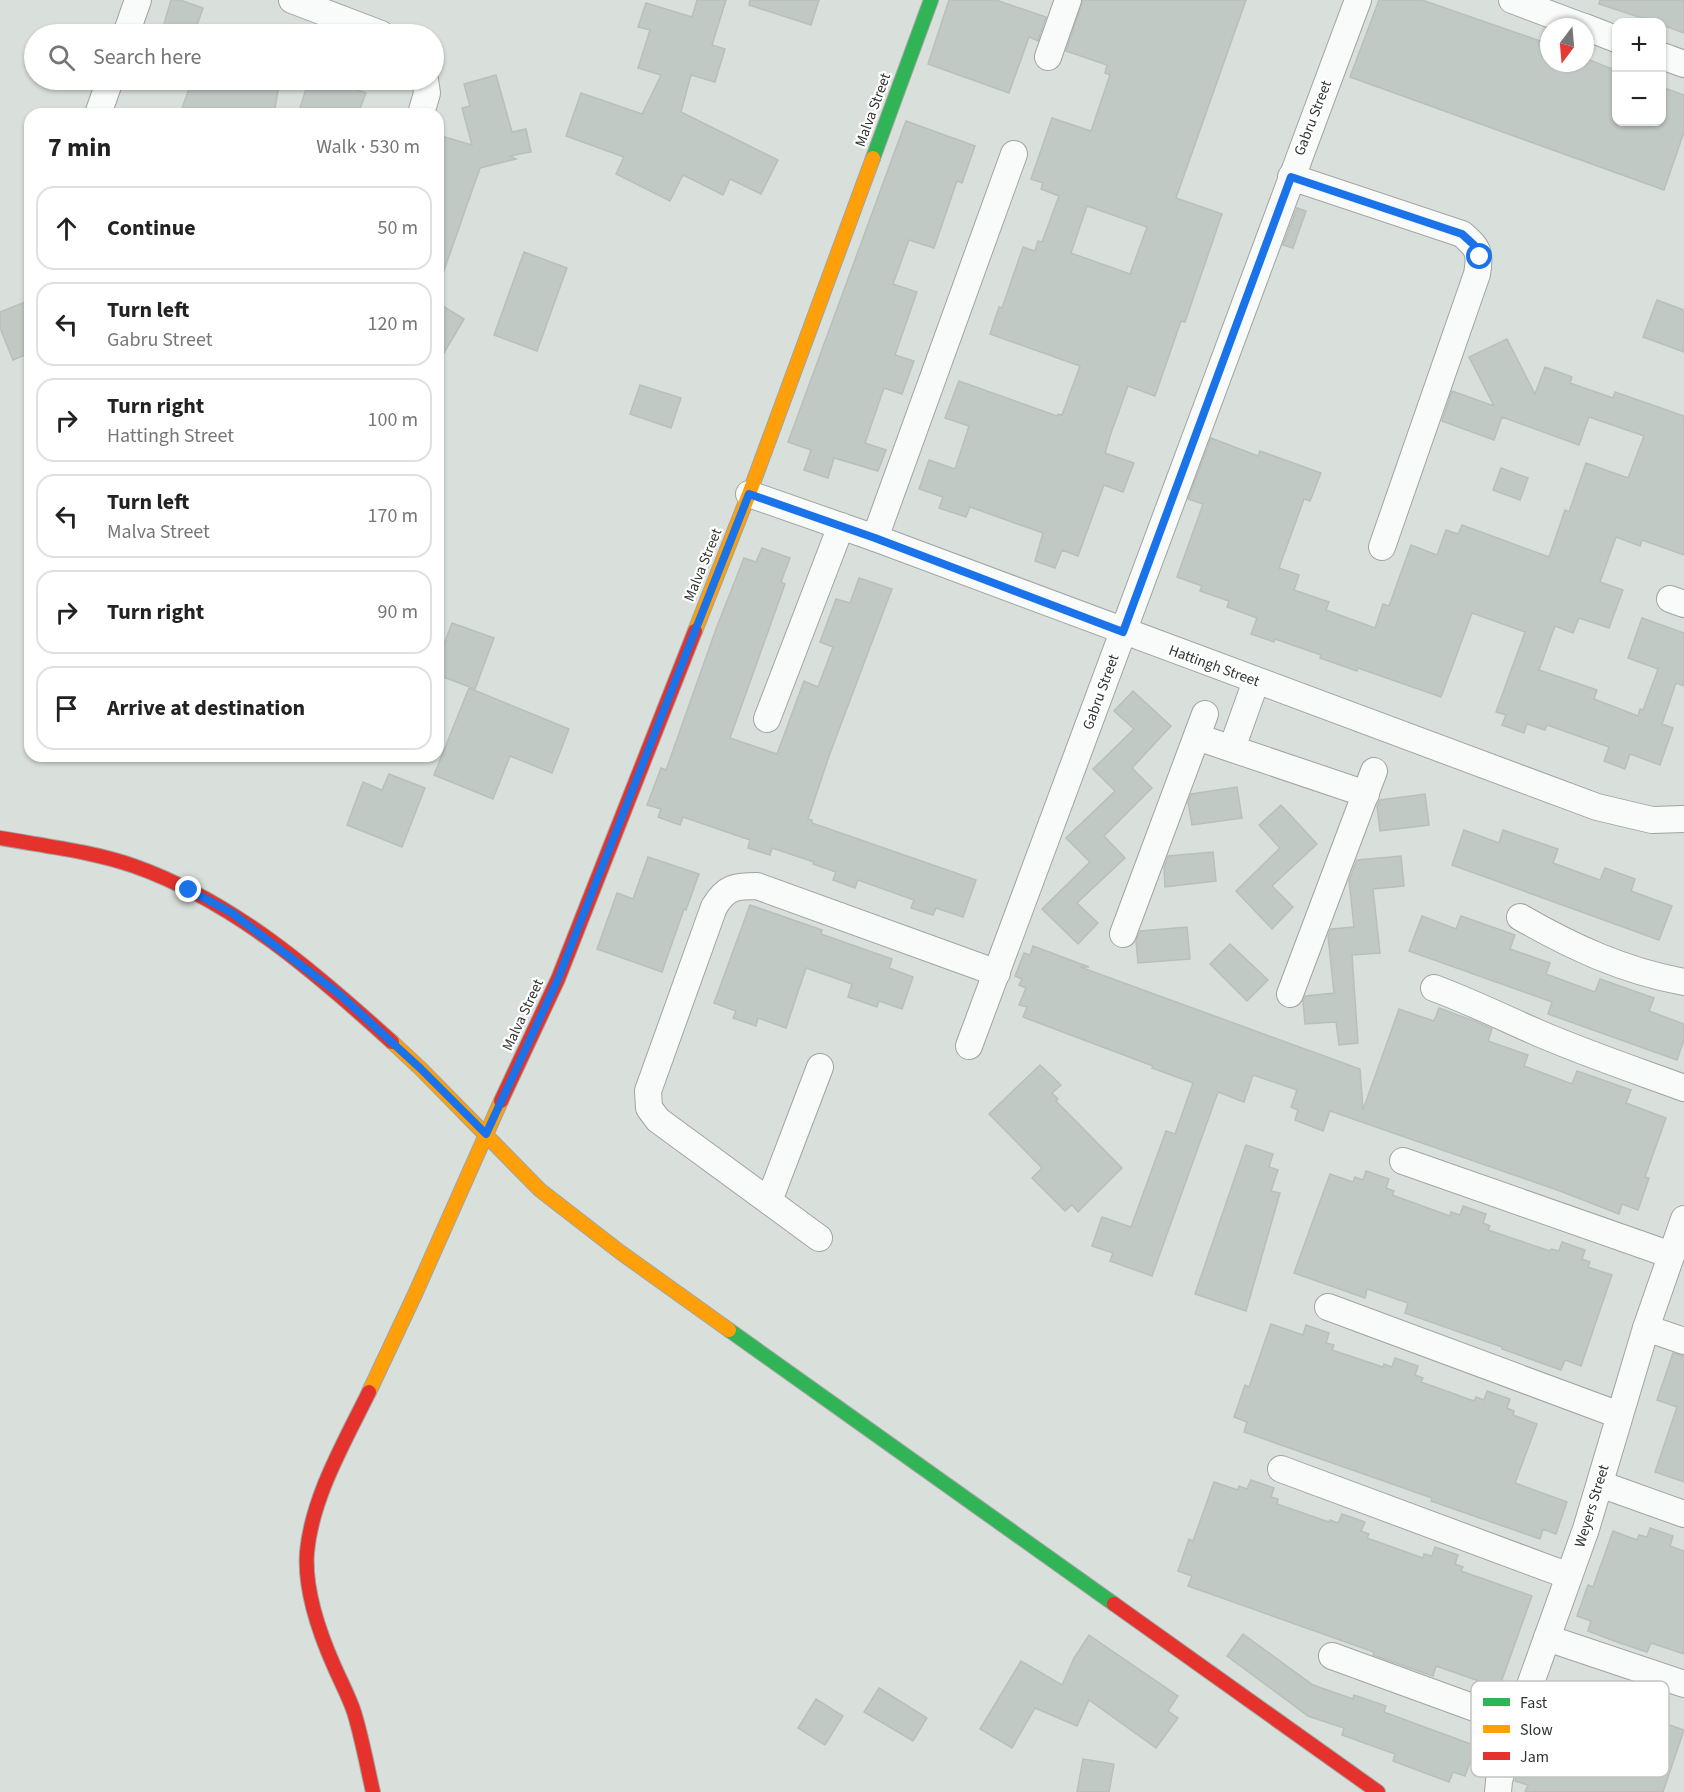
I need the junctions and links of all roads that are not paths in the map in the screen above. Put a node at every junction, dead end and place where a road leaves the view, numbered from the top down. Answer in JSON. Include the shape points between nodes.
{"nodes":[{"id":1,"x":138,"y":0,"type":"edge"},
{"id":2,"x":292,"y":0,"type":"edge"},
{"id":3,"x":931,"y":0,"type":"edge"},
{"id":4,"x":1068,"y":0,"type":"edge"},
{"id":5,"x":1512,"y":0,"type":"edge"},
{"id":6,"x":1352,"y":2,"type":"edge"},
{"id":7,"x":1561,"y":18,"type":"edge"},
{"id":8,"x":130,"y":24,"type":"edge"},
{"id":9,"x":355,"y":24,"type":"edge"},
{"id":10,"x":1594,"y":30,"type":"edge"},
{"id":11,"x":1612,"y":37,"type":"edge"},
{"id":12,"x":1048,"y":57,"type":"dead end"},
{"id":13,"x":1666,"y":57,"type":"edge"},
{"id":14,"x":1684,"y":64,"type":"edge"},
{"id":15,"x":106,"y":90,"type":"edge"},
{"id":16,"x":427,"y":90,"type":"edge"},
{"id":17,"x":100,"y":108,"type":"edge"},
{"id":18,"x":423,"y":108,"type":"edge"},
{"id":19,"x":1014,"y":153,"type":"dead end"},
{"id":20,"x":1291,"y":177,"type":"junction"},
{"id":21,"x":749,"y":494,"type":"junction"},
{"id":22,"x":841,"y":526,"type":"junction"},
{"id":23,"x":875,"y":538,"type":"junction"},
{"id":24,"x":1382,"y":547,"type":"dead end"},
{"id":25,"x":1123,"y":632,"type":"junction"},
{"id":26,"x":1256,"y":681,"type":"junction"},
{"id":27,"x":767,"y":719,"type":"dead end"},
{"id":28,"x":1232,"y":748,"type":"junction"},
{"id":29,"x":1684,"y":819,"type":"edge"},
{"id":30,"x":0,"y":838,"type":"edge"},
{"id":31,"x":1520,"y":917,"type":"dead end"},
{"id":32,"x":1123,"y":934,"type":"dead end"},
{"id":33,"x":997,"y":973,"type":"junction"},
{"id":34,"x":1684,"y":982,"type":"edge"},
{"id":35,"x":1434,"y":988,"type":"dead end"},
{"id":36,"x":1290,"y":994,"type":"dead end"},
{"id":37,"x":969,"y":1046,"type":"dead end"},
{"id":38,"x":820,"y":1067,"type":"dead end"},
{"id":39,"x":1684,"y":1088,"type":"edge"},
{"id":40,"x":486,"y":1134,"type":"junction"},
{"id":41,"x":1403,"y":1161,"type":"dead end"},
{"id":42,"x":769,"y":1201,"type":"junction"},
{"id":43,"x":1684,"y":1219,"type":"edge"},
{"id":44,"x":819,"y":1238,"type":"dead end"},
{"id":45,"x":1671,"y":1255,"type":"junction"},
{"id":46,"x":1328,"y":1307,"type":"dead end"},
{"id":47,"x":1646,"y":1328,"type":"junction"},
{"id":48,"x":1684,"y":1341,"type":"edge"},
{"id":49,"x":1618,"y":1415,"type":"junction"},
{"id":50,"x":1281,"y":1469,"type":"dead end"},
{"id":51,"x":1600,"y":1484,"type":"junction"},
{"id":52,"x":1684,"y":1514,"type":"edge"},
{"id":53,"x":1569,"y":1576,"type":"junction"},
{"id":54,"x":1547,"y":1638,"type":"junction"},
{"id":55,"x":1332,"y":1656,"type":"dead end"},
{"id":56,"x":1531,"y":1681,"type":"edge"},
{"id":57,"x":1684,"y":1684,"type":"edge"},
{"id":58,"x":1471,"y":1707,"type":"edge"},
{"id":59,"x":1499,"y":1777,"type":"edge"},
{"id":60,"x":373,"y":1792,"type":"edge"},
{"id":61,"x":1378,"y":1792,"type":"edge"},
{"id":62,"x":1498,"y":1792,"type":"edge"}],
"edges":[{"from":1,"to":8,"type":"street"},
{"from":2,"to":9,"type":"street"},
{"from":3,"to":21,"type":"street","name":"Malva Street"},
{"from":4,"to":12,"type":"street"},
{"from":5,"to":7,"type":"street"},
{"from":6,"to":20,"type":"street","name":"Gabru Street"},
{"from":10,"to":11,"type":"street"},
{"from":13,"to":14,"type":"street"},
{"from":15,"to":17,"type":"street"},
{"from":16,"to":18,"type":"street"},
{"from":19,"to":23,"type":"street"},
{"from":20,"to":24,"type":"street","via":[[1462,234],[1480,257],[1478,274]]},
{"from":20,"to":25,"type":"street","name":"Gabru Street"},
{"from":21,"to":22,"type":"street","name":"Hattingh Street"},
{"from":21,"to":40,"type":"street","name":"Malva Street","via":[[558,979]]},
{"from":22,"to":23,"type":"street","name":"Hattingh Street"},
{"from":22,"to":27,"type":"street"},
{"from":23,"to":25,"type":"street","name":"Hattingh Street"},
{"from":25,"to":26,"type":"street","name":"Hattingh Street"},
{"from":25,"to":33,"type":"street","name":"Gabru Street"},
{"from":26,"to":28,"type":"street"},
{"from":26,"to":29,"type":"street","name":"Hattingh Street","via":[[1597,807],[1652,820]]},
{"from":28,"to":32,"type":"street","via":[[1201,725]]},
{"from":28,"to":36,"type":"street","via":[[1370,782]]},
{"from":30,"to":40,"type":"street","via":[[133,866],[232,913],[339,994]]},
{"from":31,"to":34,"type":"street","via":[[1601,959]]},
{"from":33,"to":37,"type":"street","name":"Gabru Street"},
{"from":33,"to":42,"type":"street","via":[[757,886],[737,886],[722,894],[648,1091],[649,1108],[658,1120]]},
{"from":35,"to":39,"type":"street","via":[[1581,1051]]},
{"from":38,"to":42,"type":"street"},
{"from":40,"to":60,"type":"street","name":"Malva Street","via":[[326,1481],[311,1529],[310,1591],[321,1632],[354,1711]]},
{"from":40,"to":61,"type":"street","via":[[540,1190],[620,1252]]},
{"from":41,"to":45,"type":"street"},
{"from":42,"to":44,"type":"street"},
{"from":43,"to":45,"type":"street","name":"Weyers Street"},
{"from":45,"to":47,"type":"street","name":"Weyers Street"},
{"from":46,"to":49,"type":"street"},
{"from":47,"to":48,"type":"street"},
{"from":47,"to":49,"type":"street","name":"Weyers Street"},
{"from":49,"to":51,"type":"street","name":"Weyers Street"},
{"from":50,"to":53,"type":"street"},
{"from":51,"to":52,"type":"street"},
{"from":51,"to":53,"type":"street","name":"Weyers Street"},
{"from":53,"to":54,"type":"street","name":"Weyers Street"},
{"from":54,"to":56,"type":"street","name":"Weyers Street"},
{"from":54,"to":57,"type":"street"},
{"from":55,"to":58,"type":"street"},
{"from":59,"to":62,"type":"street","name":"Weyers Street"}]}
